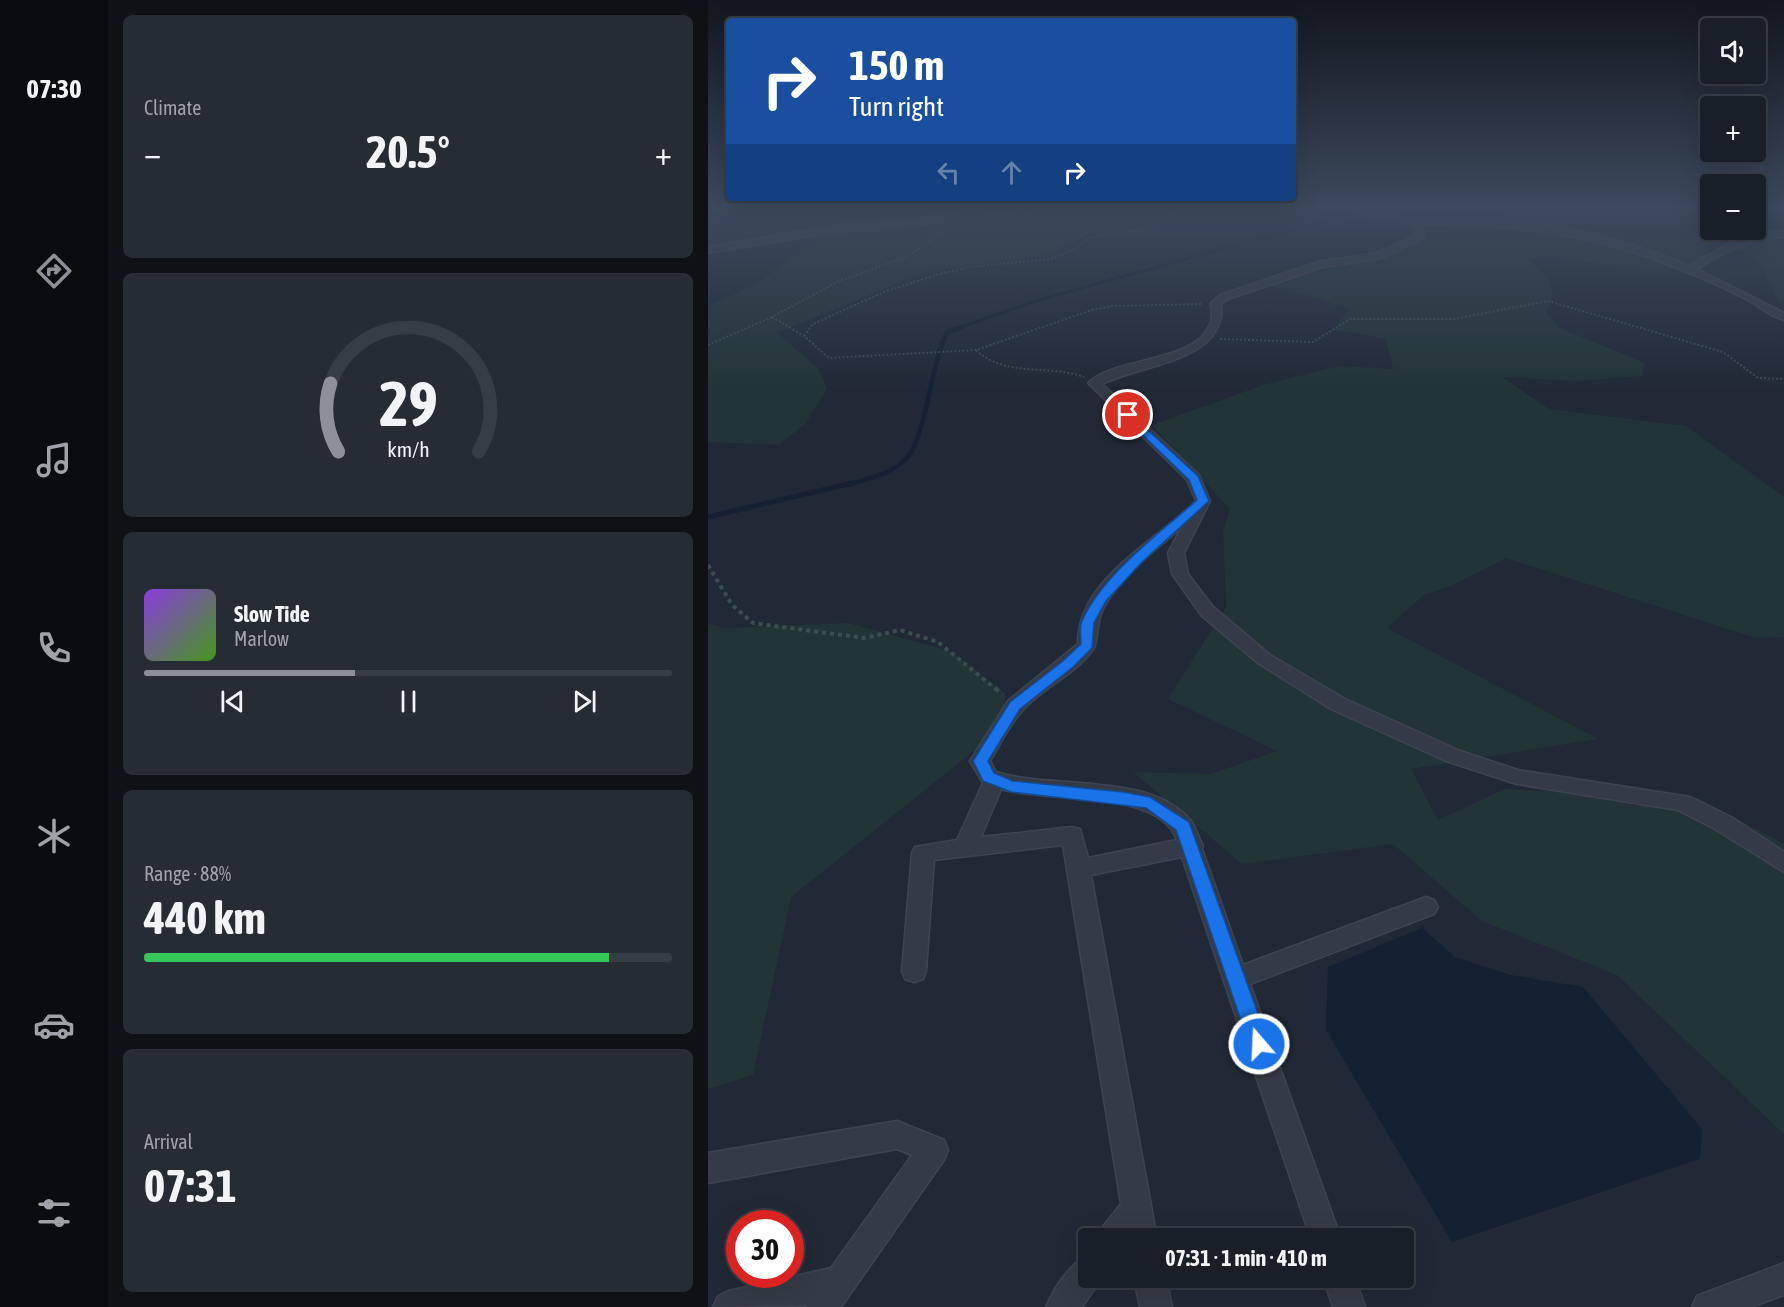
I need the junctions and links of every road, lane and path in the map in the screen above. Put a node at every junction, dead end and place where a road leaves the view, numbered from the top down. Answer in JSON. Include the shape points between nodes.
{"nodes":[{"id":1,"x":873,"y":269,"type":"edge"},
{"id":2,"x":959,"y":269,"type":"edge"},
{"id":3,"x":1306,"y":269,"type":"edge"},
{"id":4,"x":1690,"y":269,"type":"edge"},
{"id":5,"x":1216,"y":303,"type":"junction"},
{"id":6,"x":1784,"y":316,"type":"edge"},
{"id":7,"x":772,"y":317,"type":"junction"},
{"id":8,"x":804,"y":336,"type":"junction"},
{"id":9,"x":1207,"y":339,"type":"junction"},
{"id":10,"x":708,"y":345,"type":"edge"},
{"id":11,"x":976,"y":350,"type":"junction"},
{"id":12,"x":1784,"y":379,"type":"edge"},
{"id":13,"x":1094,"y":383,"type":"junction"},
{"id":14,"x":1203,"y":501,"type":"junction"},
{"id":15,"x":708,"y":565,"type":"edge"},
{"id":16,"x":1015,"y":706,"type":"junction"},
{"id":17,"x":995,"y":780,"type":"junction"},
{"id":18,"x":1192,"y":846,"type":"junction"},
{"id":19,"x":965,"y":848,"type":"junction"},
{"id":20,"x":1784,"y":863,"type":"edge"},
{"id":21,"x":1079,"y":869,"type":"junction"},
{"id":22,"x":1426,"y":908,"type":"dead end"},
{"id":23,"x":914,"y":971,"type":"dead end"},
{"id":24,"x":1237,"y":978,"type":"junction"},
{"id":25,"x":708,"y":1168,"type":"edge"},
{"id":26,"x":1136,"y":1208,"type":"junction"},
{"id":27,"x":1121,"y":1228,"type":"edge"},
{"id":28,"x":1140,"y":1228,"type":"edge"},
{"id":29,"x":1322,"y":1228,"type":"edge"},
{"id":30,"x":1784,"y":1278,"type":"edge"},
{"id":31,"x":841,"y":1281,"type":"junction"},
{"id":32,"x":1078,"y":1285,"type":"edge"},
{"id":33,"x":1152,"y":1288,"type":"edge"},
{"id":34,"x":1342,"y":1288,"type":"edge"},
{"id":35,"x":729,"y":1307,"type":"edge"},
{"id":36,"x":822,"y":1307,"type":"edge"},
{"id":37,"x":1062,"y":1307,"type":"edge"},
{"id":38,"x":1156,"y":1307,"type":"edge"},
{"id":39,"x":1349,"y":1307,"type":"edge"},
{"id":40,"x":1708,"y":1307,"type":"edge"}],
"edges":[{"from":1,"to":7,"type":"path","via":[[837,282]]},
{"from":2,"to":8,"type":"path","via":[[884,292],[813,324]]},
{"from":3,"to":5,"type":"street"},
{"from":4,"to":6,"type":"street"},
{"from":5,"to":9,"type":"street","via":[[1218,320]]},
{"from":5,"to":11,"type":"path","via":[[1092,310]]},
{"from":7,"to":8,"type":"path"},
{"from":7,"to":10,"type":"path"},
{"from":8,"to":11,"type":"path","via":[[829,358]]},
{"from":9,"to":12,"type":"path","via":[[1313,342],[1350,319],[1454,319],[1548,302],[1723,352],[1758,378]]},
{"from":9,"to":13,"type":"street"},
{"from":11,"to":13,"type":"path","via":[[992,364],[1063,369]]},
{"from":13,"to":14,"type":"street","via":[[1194,478]]},
{"from":14,"to":16,"type":"street","via":[[1137,559],[1101,600],[1087,623],[1087,645]]},
{"from":14,"to":20,"type":"street","via":[[1176,553],[1180,574],[1207,611],[1264,659],[1338,704],[1453,756],[1517,777],[1682,803],[1723,823]]},
{"from":15,"to":16,"type":"path","via":[[741,617],[753,623],[864,639],[900,630],[938,642]]},
{"from":16,"to":17,"type":"street","via":[[980,761],[988,777]]},
{"from":17,"to":18,"type":"street","via":[[1011,786],[1150,803],[1183,827]]},
{"from":17,"to":19,"type":"street"},
{"from":18,"to":21,"type":"street"},
{"from":18,"to":24,"type":"street"},
{"from":19,"to":21,"type":"street","via":[[1072,835]]},
{"from":19,"to":23,"type":"street","via":[[923,853]]},
{"from":21,"to":26,"type":"street"},
{"from":22,"to":24,"type":"street"},
{"from":24,"to":29,"type":"street"},
{"from":25,"to":31,"type":"street","via":[[897,1135],[934,1150]]},
{"from":26,"to":27,"type":"street"},
{"from":26,"to":28,"type":"street"},
{"from":30,"to":40,"type":"street"},
{"from":31,"to":35,"type":"street"},
{"from":31,"to":36,"type":"street"},
{"from":32,"to":37,"type":"street"},
{"from":33,"to":38,"type":"street"},
{"from":34,"to":39,"type":"street"}]}
